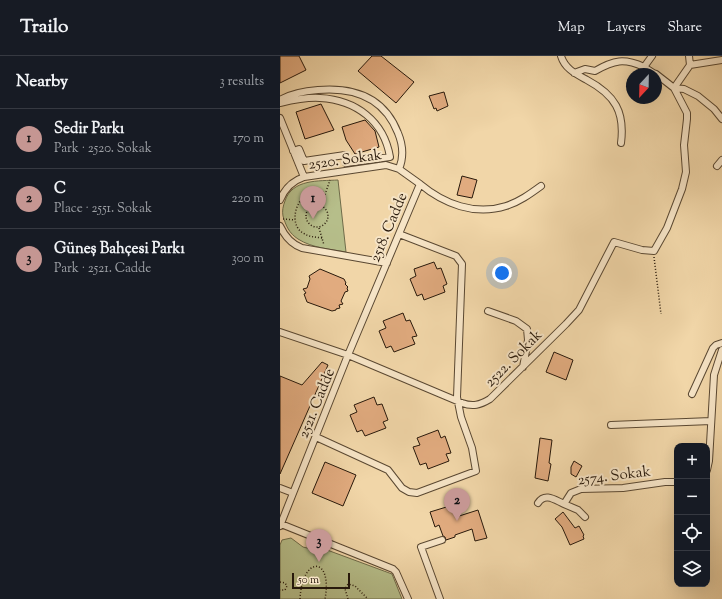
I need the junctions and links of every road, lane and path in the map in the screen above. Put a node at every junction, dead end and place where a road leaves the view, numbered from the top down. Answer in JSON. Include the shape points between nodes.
{"nodes":[{"id":1,"x":561,"y":56,"type":"edge"},
{"id":2,"x":652,"y":56,"type":"edge"},
{"id":3,"x":689,"y":56,"type":"edge"},
{"id":4,"x":721,"y":61,"type":"edge"},
{"id":5,"x":690,"y":65,"type":"junction"},
{"id":6,"x":644,"y":67,"type":"joint"},
{"id":7,"x":574,"y":73,"type":"junction"},
{"id":8,"x":662,"y":79,"type":"edge"},
{"id":9,"x":674,"y":88,"type":"junction"},
{"id":10,"x":280,"y":100,"type":"edge"},
{"id":11,"x":280,"y":103,"type":"edge"},
{"id":12,"x":280,"y":118,"type":"edge"},
{"id":13,"x":722,"y":119,"type":"edge"},
{"id":14,"x":621,"y":143,"type":"dead end"},
{"id":15,"x":293,"y":151,"type":"junction"},
{"id":16,"x":722,"y":160,"type":"edge"},
{"id":17,"x":717,"y":166,"type":"dead end"},
{"id":18,"x":399,"y":168,"type":"junction"},
{"id":19,"x":333,"y":173,"type":"junction"},
{"id":20,"x":304,"y":177,"type":"junction"},
{"id":21,"x":420,"y":184,"type":"junction"},
{"id":22,"x":541,"y":186,"type":"dead end"},
{"id":23,"x":325,"y":192,"type":"junction"},
{"id":24,"x":280,"y":200,"type":"edge"},
{"id":25,"x":321,"y":206,"type":"junction"},
{"id":26,"x":280,"y":219,"type":"edge"},
{"id":27,"x":295,"y":220,"type":"junction"},
{"id":28,"x":280,"y":226,"type":"edge"},
{"id":29,"x":319,"y":228,"type":"junction"},
{"id":30,"x":399,"y":234,"type":"junction"},
{"id":31,"x":322,"y":238,"type":"junction"},
{"id":32,"x":654,"y":251,"type":"junction"},
{"id":33,"x":325,"y":252,"type":"junction"},
{"id":34,"x":387,"y":263,"type":"junction"},
{"id":35,"x":488,"y":311,"type":"dead end"},
{"id":36,"x":661,"y":314,"type":"dead end"},
{"id":37,"x":280,"y":332,"type":"edge"},
{"id":38,"x":722,"y":343,"type":"edge"},
{"id":39,"x":722,"y":350,"type":"edge"},
{"id":40,"x":348,"y":355,"type":"junction"},
{"id":41,"x":523,"y":367,"type":"junction"},
{"id":42,"x":692,"y":394,"type":"dead end"},
{"id":43,"x":458,"y":401,"type":"junction"},
{"id":44,"x":711,"y":421,"type":"junction"},
{"id":45,"x":611,"y":425,"type":"dead end"},
{"id":46,"x":316,"y":437,"type":"junction"},
{"id":47,"x":709,"y":443,"type":"edge"},
{"id":48,"x":674,"y":482,"type":"edge"},
{"id":49,"x":280,"y":488,"type":"edge"},
{"id":50,"x":293,"y":493,"type":"junction"},
{"id":51,"x":538,"y":503,"type":"dead end"},
{"id":52,"x":564,"y":504,"type":"junction"},
{"id":53,"x":586,"y":517,"type":"dead end"},
{"id":54,"x":280,"y":525,"type":"edge"},
{"id":55,"x":442,"y":540,"type":"dead end"},
{"id":56,"x":280,"y":582,"type":"edge"},
{"id":57,"x":281,"y":591,"type":"edge"},
{"id":58,"x":300,"y":599,"type":"edge"},
{"id":59,"x":325,"y":599,"type":"edge"},
{"id":60,"x":348,"y":599,"type":"edge"},
{"id":61,"x":368,"y":599,"type":"edge"},
{"id":62,"x":408,"y":599,"type":"edge"},
{"id":63,"x":440,"y":599,"type":"edge"}],
"edges":[{"from":1,"to":7,"type":"street","via":[[562,62]]},
{"from":2,"to":6,"type":"street"},
{"from":3,"to":5,"type":"street"},
{"from":4,"to":5,"type":"street"},
{"from":5,"to":9,"type":"street"},
{"from":6,"to":7,"type":"street","via":[[626,61],[610,64],[595,71],[586,68]]},
{"from":7,"to":14,"type":"street","via":[[594,84],[615,103],[621,117]]},
{"from":8,"to":9,"type":"street"},
{"from":9,"to":13,"type":"street","via":[[684,89],[698,96]]},
{"from":9,"to":32,"type":"street","via":[[687,113],[684,145],[686,172],[667,228]]},
{"from":10,"to":18,"type":"street","name":"2518. Cadde","via":[[296,93],[330,89],[352,91],[362,95],[382,108],[396,127],[402,146]]},
{"from":11,"to":15,"type":"street","via":[[319,98],[338,101],[360,110],[379,127],[390,158],[346,163],[345,155],[304,161],[299,149]]},
{"from":12,"to":15,"type":"street"},
{"from":15,"to":20,"type":"street"},
{"from":16,"to":17,"type":"street"},
{"from":18,"to":19,"type":"street","name":"2520. Sokak","via":[[386,165]]},
{"from":18,"to":21,"type":"street","name":"2518. Cadde"},
{"from":19,"to":20,"type":"street","name":"2520. Sokak"},
{"from":19,"to":23,"type":"path"},
{"from":20,"to":24,"type":"street","name":"2520. Sokak","via":[[292,182]]},
{"from":21,"to":22,"type":"street","via":[[430,193],[450,202],[468,209],[481,210],[506,206]]},
{"from":21,"to":30,"type":"street","name":"2518. Cadde"},
{"from":23,"to":25,"type":"path"},
{"from":23,"to":27,"type":"path","via":[[314,192],[304,197],[298,205]]},
{"from":25,"to":29,"type":"path","via":[[325,207],[329,215],[327,223]]},
{"from":25,"to":29,"type":"path","via":[[316,204],[308,209],[306,217],[310,225]]},
{"from":26,"to":27,"type":"path"},
{"from":27,"to":31,"type":"path","via":[[297,228],[303,233]]},
{"from":28,"to":33,"type":"street","via":[[285,237],[296,246]]},
{"from":29,"to":31,"type":"path"},
{"from":30,"to":34,"type":"street","name":"2518. Cadde"},
{"from":30,"to":43,"type":"street","via":[[456,256],[462,264]]},
{"from":31,"to":33,"type":"path"},
{"from":32,"to":36,"type":"path"},
{"from":32,"to":41,"type":"street","name":"2522. Sokak","via":[[614,242],[579,310]]},
{"from":33,"to":34,"type":"street"},
{"from":34,"to":40,"type":"street","name":"2518. Cadde"},
{"from":35,"to":41,"type":"street","via":[[516,321],[527,329],[528,340]]},
{"from":37,"to":40,"type":"street"},
{"from":38,"to":42,"type":"street","via":[[712,348]]},
{"from":39,"to":44,"type":"street","via":[[714,375]]},
{"from":40,"to":43,"type":"street","name":"2522. Sokak"},
{"from":40,"to":46,"type":"street","name":"2521. Cadde"},
{"from":41,"to":43,"type":"street","name":"2522. Sokak","via":[[484,403],[474,406]]},
{"from":43,"to":46,"type":"street","via":[[476,471],[417,493],[409,492],[400,486],[388,470]]},
{"from":44,"to":45,"type":"street"},
{"from":44,"to":47,"type":"street"},
{"from":46,"to":50,"type":"street","name":"2521. Cadde"},
{"from":48,"to":52,"type":"street","name":"2574. Sokak","via":[[623,488],[581,489],[571,493]]},
{"from":49,"to":50,"type":"street"},
{"from":50,"to":54,"type":"street","name":"2521. Cadde"},
{"from":51,"to":52,"type":"street","name":"2574. Sokak","via":[[546,497]]},
{"from":52,"to":53,"type":"street"},
{"from":54,"to":62,"type":"street","via":[[393,569]]},
{"from":55,"to":63,"type":"street","via":[[421,547]]},
{"from":56,"to":57,"type":"path","via":[[287,585],[286,589]]},
{"from":58,"to":59,"type":"path","via":[[302,582],[308,570],[318,566],[326,584]]},
{"from":60,"to":61,"type":"path","via":[[345,589],[348,584],[355,586]]}]}
